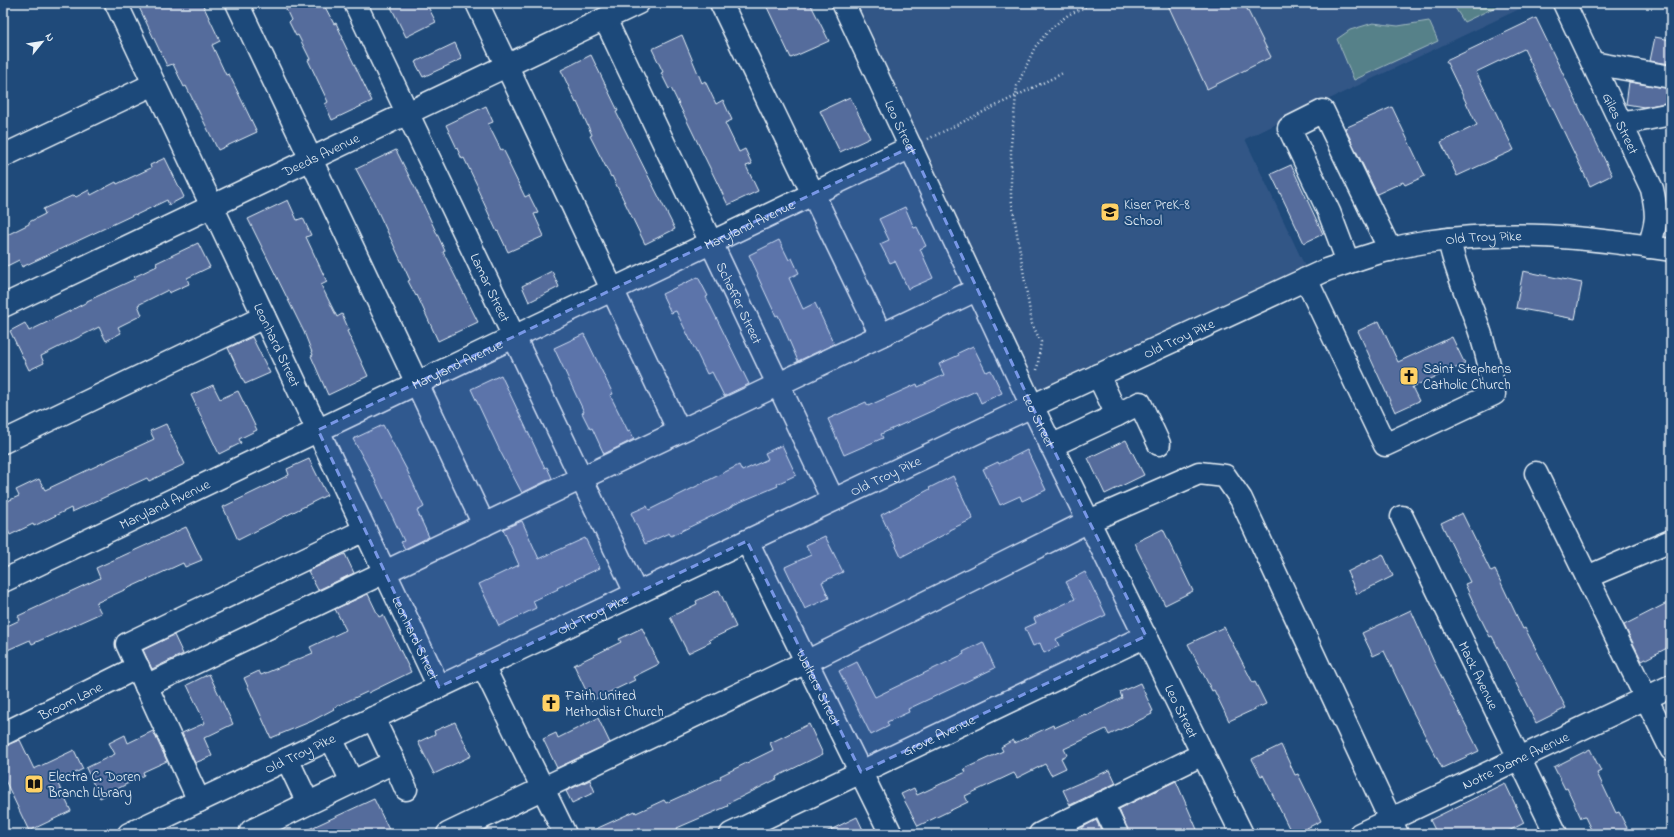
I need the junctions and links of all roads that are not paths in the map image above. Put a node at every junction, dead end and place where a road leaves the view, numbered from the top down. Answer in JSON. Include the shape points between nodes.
{"nodes":[{"id":1,"x":116,"y":3,"type":"edge"},
{"id":2,"x":237,"y":3,"type":"edge"},
{"id":3,"x":355,"y":3,"type":"edge"},
{"id":4,"x":477,"y":3,"type":"edge"},
{"id":5,"x":638,"y":3,"type":"edge"},
{"id":6,"x":721,"y":3,"type":"edge"},
{"id":7,"x":843,"y":3,"type":"edge"},
{"id":8,"x":1564,"y":3,"type":"edge"},
{"id":9,"x":605,"y":19,"type":"junction"},
{"id":10,"x":1593,"y":63,"type":"junction"},
{"id":11,"x":506,"y":66,"type":"junction"},
{"id":12,"x":1671,"y":77,"type":"edge"},
{"id":13,"x":154,"y":84,"type":"junction"},
{"id":14,"x":408,"y":113,"type":"junction"},
{"id":15,"x":1670,"y":116,"type":"edge"},
{"id":16,"x":1621,"y":124,"type":"junction"},
{"id":17,"x":911,"y":147,"type":"junction"},
{"id":18,"x":3,"y":156,"type":"edge"},
{"id":19,"x":311,"y":159,"type":"junction"},
{"id":20,"x":813,"y":194,"type":"junction"},
{"id":21,"x":212,"y":206,"type":"junction"},
{"id":22,"x":1449,"y":239,"type":"junction"},
{"id":23,"x":711,"y":242,"type":"junction"},
{"id":24,"x":1649,"y":247,"type":"junction"},
{"id":25,"x":1390,"y":250,"type":"junction"},
{"id":26,"x":1671,"y":250,"type":"edge"},
{"id":27,"x":1348,"y":262,"type":"junction"},
{"id":28,"x":1306,"y":279,"type":"junction"},
{"id":29,"x":978,"y":289,"type":"junction"},
{"id":30,"x":612,"y":290,"type":"junction"},
{"id":31,"x":3,"y":306,"type":"edge"},
{"id":32,"x":264,"y":317,"type":"junction"},
{"id":33,"x":881,"y":335,"type":"junction"},
{"id":34,"x":514,"y":337,"type":"junction"},
{"id":35,"x":1098,"y":374,"type":"junction"},
{"id":36,"x":417,"y":383,"type":"junction"},
{"id":37,"x":778,"y":384,"type":"junction"},
{"id":38,"x":1032,"y":406,"type":"junction"},
{"id":39,"x":1117,"y":415,"type":"junction"},
{"id":40,"x":318,"y":430,"type":"junction"},
{"id":41,"x":679,"y":432,"type":"junction"},
{"id":42,"x":3,"y":442,"type":"edge"},
{"id":43,"x":1159,"y":444,"type":"dead end"},
{"id":44,"x":1051,"y":446,"type":"junction"},
{"id":45,"x":1536,"y":474,"type":"dead end"},
{"id":46,"x":581,"y":478,"type":"junction"},
{"id":47,"x":833,"y":500,"type":"junction"},
{"id":48,"x":1402,"y":517,"type":"dead end"},
{"id":49,"x":1089,"y":521,"type":"junction"},
{"id":50,"x":484,"y":525,"type":"junction"},
{"id":51,"x":365,"y":530,"type":"junction"},
{"id":52,"x":747,"y":541,"type":"junction"},
{"id":53,"x":1671,"y":541,"type":"edge"},
{"id":54,"x":385,"y":572,"type":"junction"},
{"id":55,"x":1587,"y":577,"type":"junction"},
{"id":56,"x":3,"y":580,"type":"edge"},
{"id":57,"x":636,"y":593,"type":"junction"},
{"id":58,"x":1146,"y":636,"type":"junction"},
{"id":59,"x":806,"y":662,"type":"junction"},
{"id":60,"x":483,"y":666,"type":"junction"},
{"id":61,"x":142,"y":677,"type":"junction"},
{"id":62,"x":1671,"y":686,"type":"edge"},
{"id":63,"x":439,"y":687,"type":"junction"},
{"id":64,"x":1646,"y":698,"type":"junction"},
{"id":65,"x":373,"y":718,"type":"junction"},
{"id":66,"x":3,"y":734,"type":"edge"},
{"id":67,"x":331,"y":738,"type":"junction"},
{"id":68,"x":1671,"y":748,"type":"edge"},
{"id":69,"x":1203,"y":754,"type":"junction"},
{"id":70,"x":1520,"y":758,"type":"junction"},
{"id":71,"x":287,"y":759,"type":"junction"},
{"id":72,"x":394,"y":762,"type":"junction"},
{"id":73,"x":861,"y":772,"type":"junction"},
{"id":74,"x":352,"y":782,"type":"junction"},
{"id":75,"x":406,"y":789,"type":"dead end"},
{"id":76,"x":542,"y":789,"type":"junction"},
{"id":77,"x":199,"y":801,"type":"junction"},
{"id":78,"x":308,"y":803,"type":"junction"},
{"id":79,"x":1102,"y":803,"type":"junction"},
{"id":80,"x":1393,"y":827,"type":"edge"},
{"id":81,"x":129,"y":834,"type":"edge"},
{"id":82,"x":252,"y":834,"type":"edge"},
{"id":83,"x":448,"y":834,"type":"edge"},
{"id":84,"x":565,"y":834,"type":"edge"},
{"id":85,"x":731,"y":834,"type":"edge"},
{"id":86,"x":891,"y":834,"type":"edge"},
{"id":87,"x":1040,"y":834,"type":"edge"},
{"id":88,"x":1117,"y":834,"type":"edge"},
{"id":89,"x":1242,"y":834,"type":"edge"},
{"id":90,"x":1360,"y":834,"type":"edge"},
{"id":91,"x":1556,"y":834,"type":"edge"}],
"edges":[{"from":1,"to":13,"type":"street","name":"Leonhard Street"},
{"from":2,"to":19,"type":"street"},
{"from":3,"to":14,"type":"street","name":"Lamar Street"},
{"from":4,"to":11,"type":"street"},
{"from":5,"to":9,"type":"street","name":"Deeds Avenue"},
{"from":6,"to":20,"type":"street"},
{"from":7,"to":17,"type":"street","name":"Leo Street"},
{"from":8,"to":10,"type":"street","name":"Giles Street"},
{"from":9,"to":11,"type":"street","name":"Deeds Avenue"},
{"from":9,"to":23,"type":"street","name":"Schaffer Street"},
{"from":10,"to":12,"type":"street"},
{"from":10,"to":16,"type":"street","name":"Giles Street"},
{"from":11,"to":14,"type":"street","name":"Deeds Avenue"},
{"from":11,"to":30,"type":"street"},
{"from":13,"to":18,"type":"street"},
{"from":13,"to":21,"type":"street","name":"Leonhard Street"},
{"from":14,"to":19,"type":"street","name":"Deeds Avenue"},
{"from":14,"to":34,"type":"street","name":"Lamar Street"},
{"from":15,"to":16,"type":"street"},
{"from":16,"to":24,"type":"street","name":"Giles Street","via":[[1652,189],[1656,206],[1657,222]]},
{"from":17,"to":20,"type":"street","name":"Maryland Avenue"},
{"from":17,"to":29,"type":"street","name":"Leo Street"},
{"from":19,"to":21,"type":"street","name":"Deeds Avenue"},
{"from":19,"to":36,"type":"street"},
{"from":20,"to":23,"type":"street","name":"Maryland Avenue"},
{"from":20,"to":33,"type":"street"},
{"from":21,"to":31,"type":"street","name":"Deeds Avenue"},
{"from":21,"to":32,"type":"street","name":"Leonhard Street"},
{"from":22,"to":24,"type":"street","name":"Old Troy Pike","via":[[1532,234],[1588,238]]},
{"from":22,"to":25,"type":"street","name":"Old Troy Pike"},
{"from":22,"to":28,"type":"street","via":[[1452,257],[1481,334],[1494,394],[1385,446]]},
{"from":23,"to":30,"type":"street","name":"Maryland Avenue"},
{"from":23,"to":37,"type":"street","name":"Schaffer Street"},
{"from":24,"to":26,"type":"street","name":"Old Troy Pike"},
{"from":25,"to":27,"type":"street","name":"Old Troy Pike"},
{"from":25,"to":27,"type":"street","via":[[1323,111],[1289,128],[1329,212]]},
{"from":27,"to":28,"type":"street","name":"Old Troy Pike"},
{"from":28,"to":35,"type":"street","name":"Old Troy Pike"},
{"from":29,"to":33,"type":"street","name":"Broom Lane"},
{"from":29,"to":38,"type":"street","name":"Leo Street"},
{"from":30,"to":34,"type":"street","name":"Maryland Avenue"},
{"from":30,"to":41,"type":"street"},
{"from":32,"to":40,"type":"street","name":"Leonhard Street"},
{"from":32,"to":42,"type":"street"},
{"from":33,"to":37,"type":"street","name":"Broom Lane"},
{"from":34,"to":36,"type":"street","name":"Maryland Avenue"},
{"from":34,"to":46,"type":"street","name":"Lamar Street"},
{"from":35,"to":38,"type":"street","name":"Old Troy Pike"},
{"from":35,"to":39,"type":"street"},
{"from":36,"to":40,"type":"street","name":"Maryland Avenue"},
{"from":36,"to":50,"type":"street"},
{"from":37,"to":41,"type":"street","name":"Broom Lane"},
{"from":37,"to":47,"type":"street","name":"Schaffer Street"},
{"from":38,"to":44,"type":"street","name":"Leo Street"},
{"from":38,"to":47,"type":"street","name":"Old Troy Pike"},
{"from":39,"to":43,"type":"street","via":[[1140,404]]},
{"from":39,"to":44,"type":"street"},
{"from":40,"to":51,"type":"street","name":"Leonhard Street"},
{"from":40,"to":56,"type":"street","name":"Maryland Avenue"},
{"from":41,"to":46,"type":"street","name":"Broom Lane"},
{"from":44,"to":49,"type":"street","name":"Leo Street"},
{"from":45,"to":55,"type":"street"},
{"from":46,"to":50,"type":"street","name":"Broom Lane"},
{"from":46,"to":57,"type":"street","name":"Lamar Street"},
{"from":47,"to":52,"type":"street","name":"Old Troy Pike"},
{"from":48,"to":70,"type":"street","name":"Mack Avenue"},
{"from":49,"to":58,"type":"street","name":"Leo Street"},
{"from":49,"to":59,"type":"street"},
{"from":49,"to":80,"type":"street","via":[[1199,474],[1225,476],[1241,499]]},
{"from":50,"to":54,"type":"street","name":"Broom Lane"},
{"from":51,"to":54,"type":"street","name":"Leonhard Street"},
{"from":51,"to":61,"type":"street","via":[[127,644]]},
{"from":52,"to":57,"type":"street","name":"Old Troy Pike"},
{"from":52,"to":59,"type":"street","name":"Walters Street"},
{"from":53,"to":55,"type":"street"},
{"from":54,"to":61,"type":"street","name":"Broom Lane"},
{"from":54,"to":63,"type":"street","name":"Leonhard Street"},
{"from":55,"to":64,"type":"street"},
{"from":57,"to":60,"type":"street","name":"Old Troy Pike"},
{"from":58,"to":69,"type":"street","name":"Leo Street"},
{"from":58,"to":73,"type":"street","name":"Grove Avenue"},
{"from":59,"to":73,"type":"street","name":"Walters Street"},
{"from":59,"to":76,"type":"street"},
{"from":60,"to":63,"type":"street","name":"Old Troy Pike"},
{"from":60,"to":76,"type":"street"},
{"from":61,"to":66,"type":"street","name":"Broom Lane"},
{"from":61,"to":77,"type":"street"},
{"from":62,"to":64,"type":"street","name":"Notre Dame Avenue"},
{"from":63,"to":65,"type":"street","name":"Old Troy Pike"},
{"from":64,"to":68,"type":"street"},
{"from":64,"to":70,"type":"street","name":"Notre Dame Avenue"},
{"from":65,"to":67,"type":"street","name":"Old Troy Pike"},
{"from":65,"to":72,"type":"street"},
{"from":67,"to":71,"type":"street","name":"Old Troy Pike"},
{"from":67,"to":74,"type":"street"},
{"from":69,"to":79,"type":"street"},
{"from":69,"to":89,"type":"street","name":"Leo Street"},
{"from":70,"to":80,"type":"street","name":"Notre Dame Avenue"},
{"from":70,"to":91,"type":"street","name":"Mack Avenue"},
{"from":71,"to":77,"type":"street","name":"Old Troy Pike"},
{"from":71,"to":78,"type":"street"},
{"from":72,"to":74,"type":"street"},
{"from":72,"to":75,"type":"street"},
{"from":73,"to":85,"type":"street","name":"Grove Avenue"},
{"from":73,"to":86,"type":"street","name":"Walters Street"},
{"from":74,"to":78,"type":"street"},
{"from":76,"to":83,"type":"street"},
{"from":76,"to":84,"type":"street"},
{"from":77,"to":81,"type":"street","name":"Old Troy Pike"},
{"from":78,"to":82,"type":"street","via":[[251,831]]},
{"from":79,"to":87,"type":"street"},
{"from":79,"to":88,"type":"street"},
{"from":80,"to":90,"type":"street","name":"Notre Dame Avenue"}]}
